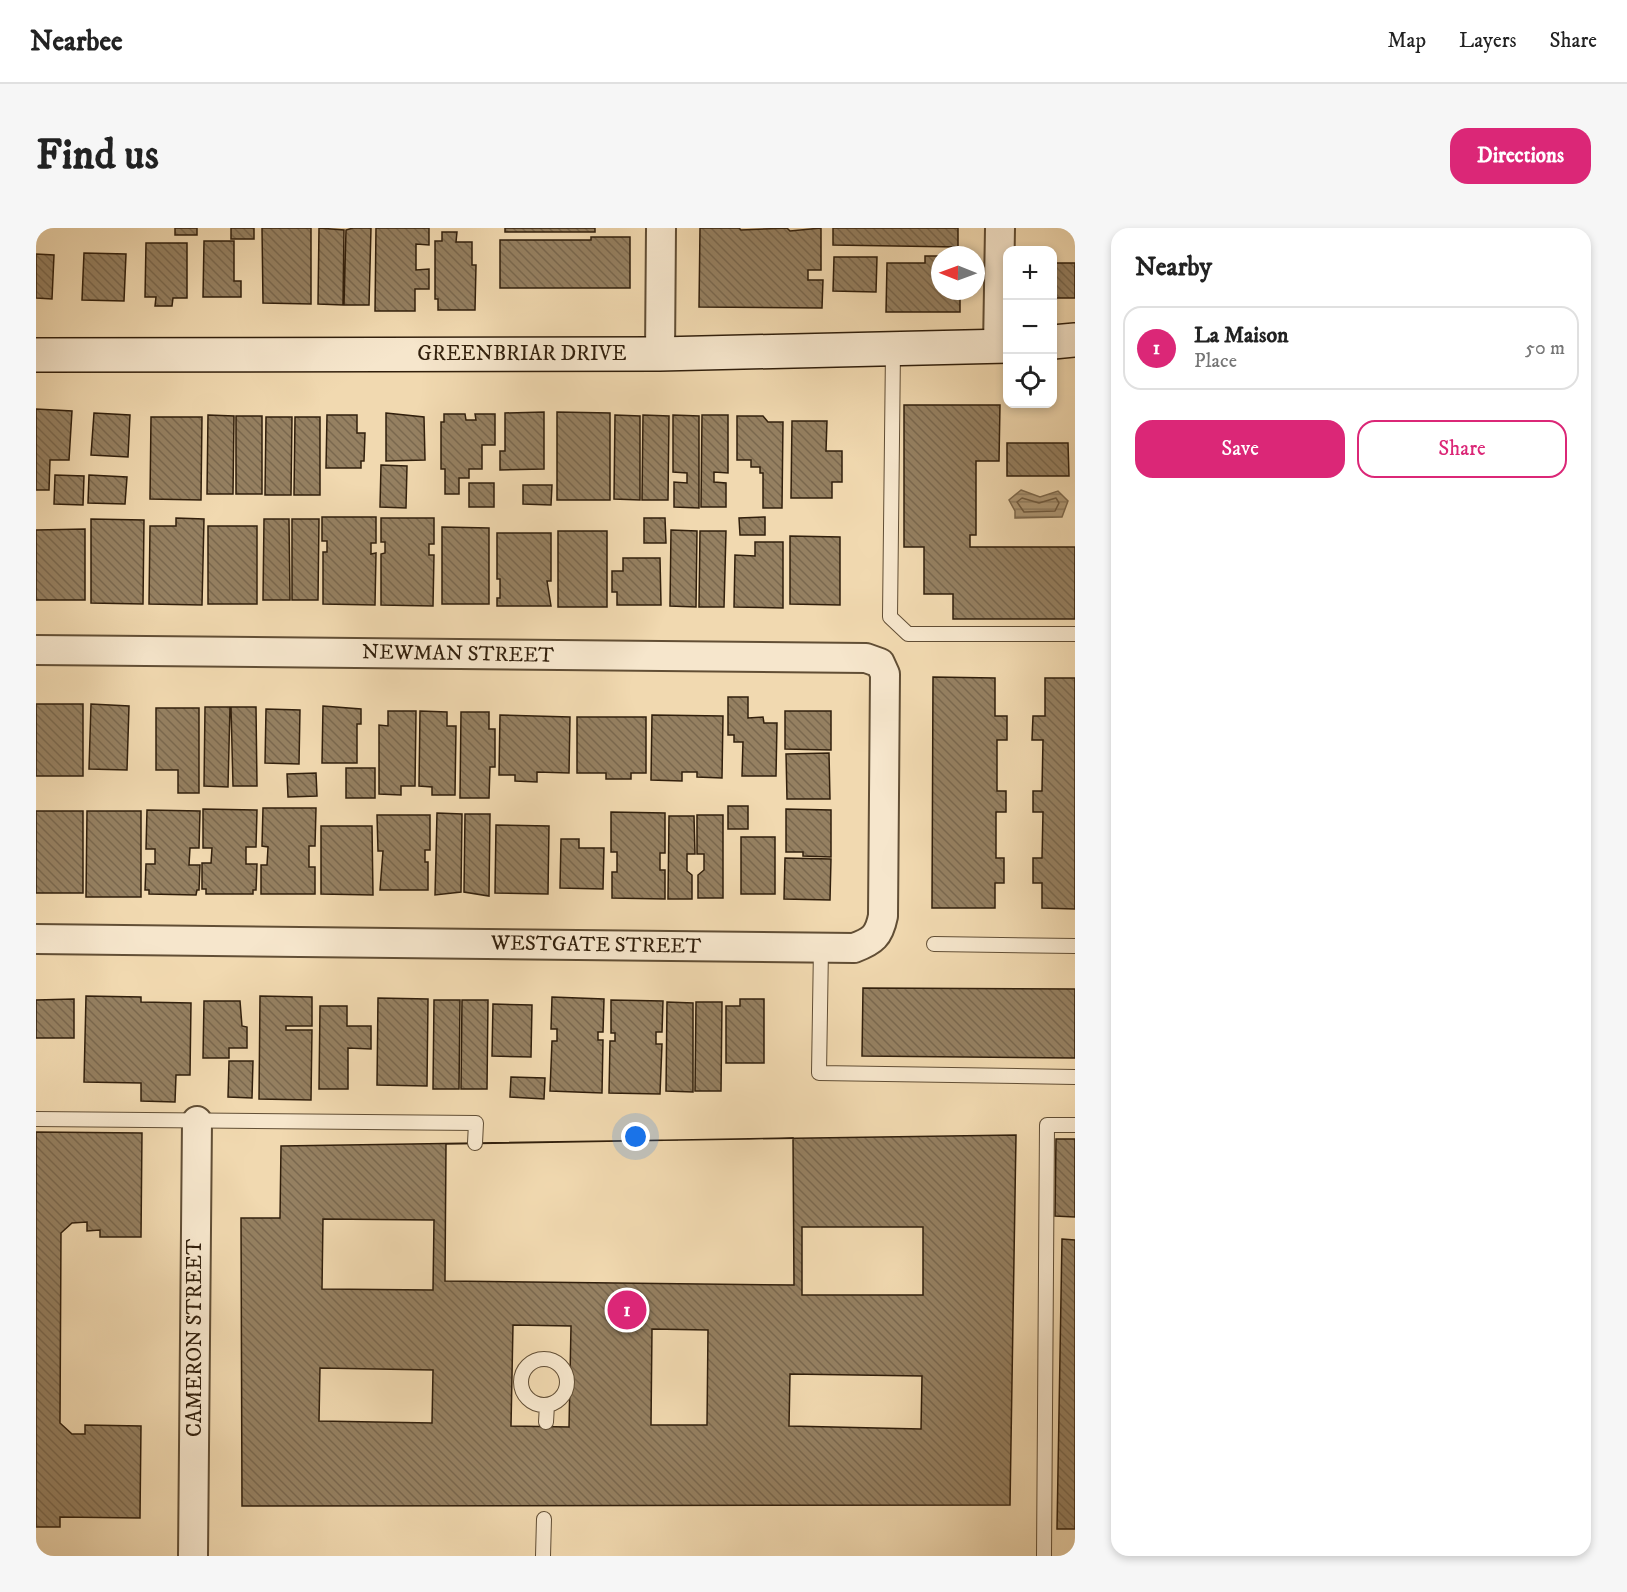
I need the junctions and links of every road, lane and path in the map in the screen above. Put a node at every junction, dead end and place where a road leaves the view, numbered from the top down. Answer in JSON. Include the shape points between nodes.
{"nodes":[{"id":1,"x":661,"y":228,"type":"edge"},
{"id":2,"x":1000,"y":228,"type":"edge"},
{"id":3,"x":1075,"y":340,"type":"edge"},
{"id":4,"x":1057,"y":342,"type":"edge"},
{"id":5,"x":1003,"y":347,"type":"edge"},
{"id":6,"x":893,"y":350,"type":"junction"},
{"id":7,"x":660,"y":354,"type":"junction"},
{"id":8,"x":36,"y":355,"type":"edge"},
{"id":9,"x":1075,"y":634,"type":"edge"},
{"id":10,"x":36,"y":650,"type":"edge"},
{"id":11,"x":880,"y":663,"type":"joint"},
{"id":12,"x":36,"y":939,"type":"edge"},
{"id":13,"x":934,"y":944,"type":"dead end"},
{"id":14,"x":1075,"y":946,"type":"edge"},
{"id":15,"x":821,"y":948,"type":"junction"},
{"id":16,"x":1075,"y":1077,"type":"edge"},
{"id":17,"x":36,"y":1119,"type":"edge"},
{"id":18,"x":197,"y":1121,"type":"junction"},
{"id":19,"x":1075,"y":1125,"type":"edge"},
{"id":20,"x":475,"y":1143,"type":"dead end"},
{"id":21,"x":546,"y":1405,"type":"dead end"},
{"id":22,"x":546,"y":1422,"type":"dead end"},
{"id":23,"x":544,"y":1519,"type":"dead end"},
{"id":24,"x":193,"y":1556,"type":"edge"},
{"id":25,"x":543,"y":1556,"type":"edge"},
{"id":26,"x":1044,"y":1556,"type":"edge"}],
"edges":[{"from":1,"to":7,"type":"street"},
{"from":2,"to":5,"type":"street"},
{"from":3,"to":4,"type":"street"},
{"from":5,"to":6,"type":"street","name":"GREENBRIAR DRIVE"},
{"from":6,"to":7,"type":"street","name":"GREENBRIAR DRIVE"},
{"from":6,"to":9,"type":"lane","via":[[890,616],[908,633]]},
{"from":7,"to":8,"type":"street","name":"GREENBRIAR DRIVE"},
{"from":10,"to":11,"type":"street","name":"NEWMAN STREET","via":[[866,658]]},
{"from":11,"to":15,"type":"street","name":"WESTGATE STREET","via":[[885,674],[880,932],[870,942],[854,948]]},
{"from":12,"to":15,"type":"street","name":"WESTGATE STREET"},
{"from":13,"to":14,"type":"lane"},
{"from":15,"to":16,"type":"lane","via":[[819,1073]]},
{"from":17,"to":18,"type":"lane"},
{"from":18,"to":20,"type":"lane","via":[[476,1123]]},
{"from":18,"to":24,"type":"street","name":"CAMERON STREET"},
{"from":19,"to":26,"type":"lane","via":[[1047,1125]]},
{"from":21,"to":22,"type":"lane"},
{"from":23,"to":25,"type":"lane"}]}
